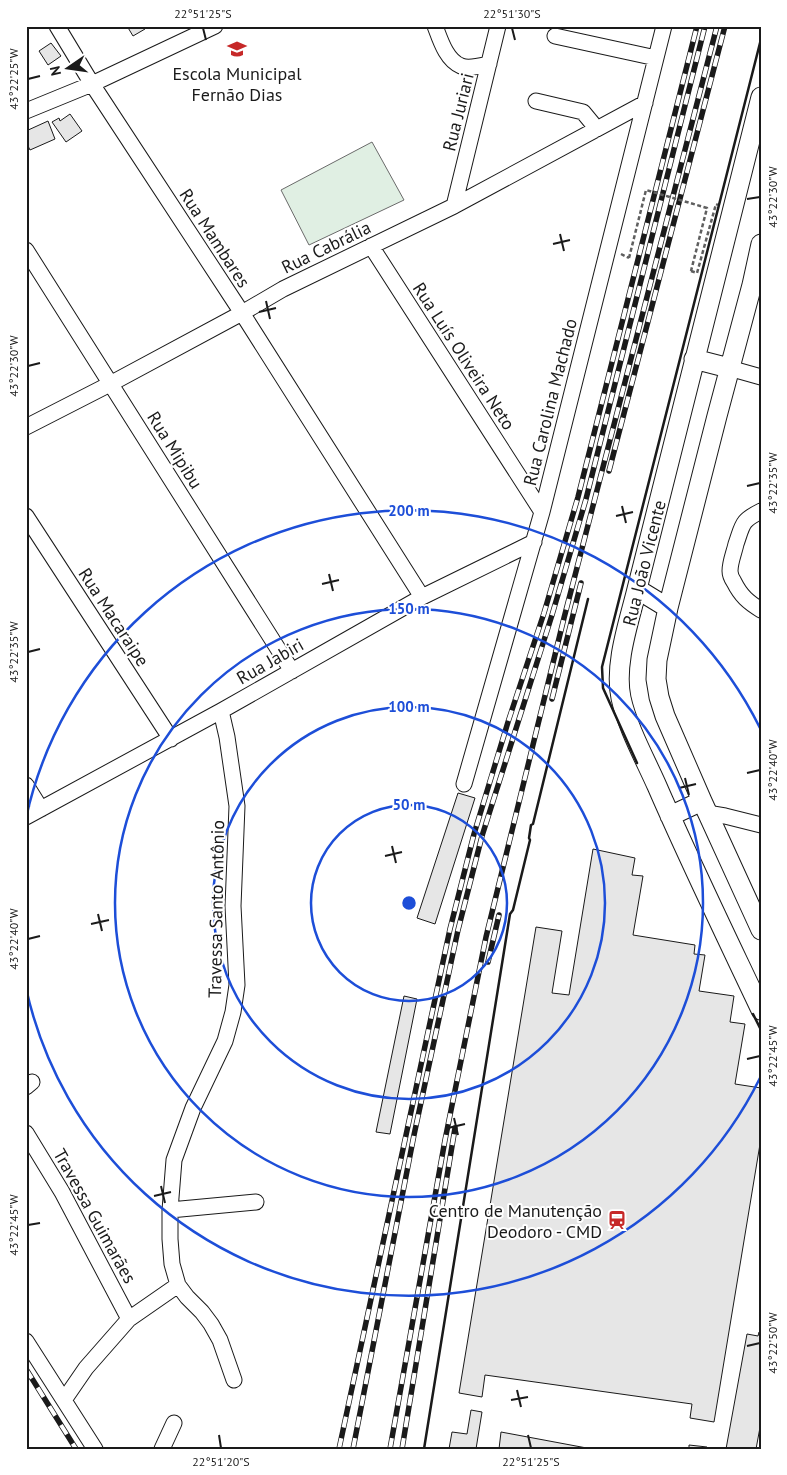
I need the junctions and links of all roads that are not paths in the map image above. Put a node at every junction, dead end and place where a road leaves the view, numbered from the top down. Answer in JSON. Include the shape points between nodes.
{"nodes":[{"id":1,"x":57,"y":26,"type":"edge"},
{"id":2,"x":215,"y":26,"type":"edge"},
{"id":3,"x":435,"y":26,"type":"edge"},
{"id":4,"x":498,"y":26,"type":"edge"},
{"id":5,"x":664,"y":26,"type":"edge"},
{"id":6,"x":555,"y":36,"type":"dead end"},
{"id":7,"x":656,"y":58,"type":"junction"},
{"id":8,"x":488,"y":64,"type":"junction"},
{"id":9,"x":92,"y":84,"type":"junction"},
{"id":10,"x":761,"y":97,"type":"edge"},
{"id":11,"x":536,"y":101,"type":"dead end"},
{"id":12,"x":644,"y":103,"type":"junction"},
{"id":13,"x":26,"y":111,"type":"edge"},
{"id":14,"x":597,"y":129,"type":"junction"},
{"id":15,"x":756,"y":136,"type":"edge"},
{"id":16,"x":454,"y":206,"type":"junction"},
{"id":17,"x":761,"y":244,"type":"edge"},
{"id":18,"x":371,"y":246,"type":"junction"},
{"id":19,"x":26,"y":250,"type":"edge"},
{"id":20,"x":242,"y":313,"type":"junction"},
{"id":21,"x":694,"y":359,"type":"junction"},
{"id":22,"x":729,"y":368,"type":"junction"},
{"id":23,"x":761,"y":377,"type":"edge"},
{"id":24,"x":110,"y":384,"type":"junction"},
{"id":25,"x":26,"y":427,"type":"edge"},
{"id":26,"x":761,"y":511,"type":"edge"},
{"id":27,"x":542,"y":512,"type":"junction"},
{"id":28,"x":26,"y":516,"type":"edge"},
{"id":29,"x":534,"y":542,"type":"junction"},
{"id":30,"x":637,"y":590,"type":"junction"},
{"id":31,"x":422,"y":597,"type":"junction"},
{"id":32,"x":668,"y":608,"type":"junction"},
{"id":33,"x":761,"y":610,"type":"edge"},
{"id":34,"x":292,"y":671,"type":"junction"},
{"id":35,"x":221,"y":711,"type":"junction"},
{"id":36,"x":171,"y":738,"type":"junction"},
{"id":37,"x":464,"y":784,"type":"dead end"},
{"id":38,"x":26,"y":785,"type":"edge"},
{"id":39,"x":704,"y":807,"type":"junction"},
{"id":40,"x":42,"y":809,"type":"junction"},
{"id":41,"x":670,"y":816,"type":"junction"},
{"id":42,"x":26,"y":817,"type":"edge"},
{"id":43,"x":761,"y":826,"type":"edge"},
{"id":44,"x":761,"y":930,"type":"edge"},
{"id":45,"x":761,"y":1010,"type":"edge"},
{"id":46,"x":26,"y":1133,"type":"edge"},
{"id":47,"x":256,"y":1202,"type":"dead end"},
{"id":48,"x":170,"y":1210,"type":"junction"},
{"id":49,"x":178,"y":1285,"type":"junction"},
{"id":50,"x":129,"y":1318,"type":"junction"},
{"id":51,"x":26,"y":1341,"type":"edge"},
{"id":52,"x":234,"y":1380,"type":"dead end"},
{"id":53,"x":64,"y":1400,"type":"junction"},
{"id":54,"x":174,"y":1422,"type":"dead end"},
{"id":55,"x":94,"y":1449,"type":"edge"},
{"id":56,"x":162,"y":1449,"type":"edge"}],
"edges":[{"from":1,"to":9,"type":"street","name":"Rua Mambares"},
{"from":2,"to":9,"type":"street"},
{"from":3,"to":8,"type":"street","via":[[443,47],[461,66]]},
{"from":4,"to":8,"type":"street","name":"Rua Juriari"},
{"from":5,"to":7,"type":"street","name":"Rua Carolina Machado"},
{"from":6,"to":7,"type":"street"},
{"from":7,"to":12,"type":"street","name":"Rua Carolina Machado"},
{"from":8,"to":16,"type":"street","name":"Rua Juriari"},
{"from":9,"to":13,"type":"street"},
{"from":9,"to":20,"type":"street","name":"Rua Mambares"},
{"from":10,"to":15,"type":"main road","name":"Rua João Vicente"},
{"from":11,"to":14,"type":"street","via":[[583,112]]},
{"from":12,"to":14,"type":"street","name":"Rua Cabrália"},
{"from":12,"to":27,"type":"street","name":"Rua Carolina Machado"},
{"from":14,"to":16,"type":"street","name":"Rua Cabrália"},
{"from":15,"to":21,"type":"main road","name":"Rua João Vicente"},
{"from":16,"to":18,"type":"street","name":"Rua Cabrália"},
{"from":17,"to":22,"type":"main road","name":"Rua João Vicente"},
{"from":18,"to":20,"type":"street","name":"Rua Cabrália"},
{"from":18,"to":27,"type":"street","name":"Rua Luís Oliveira Neto"},
{"from":19,"to":24,"type":"street","name":"Rua Mipibu"},
{"from":20,"to":24,"type":"street","name":"Rua Cabrália"},
{"from":20,"to":31,"type":"street","name":"Rua Mambares"},
{"from":21,"to":22,"type":"main road"},
{"from":21,"to":30,"type":"main road","name":"Rua João Vicente"},
{"from":22,"to":23,"type":"street"},
{"from":22,"to":32,"type":"main road","name":"Rua João Vicente"},
{"from":24,"to":25,"type":"street","name":"Rua Cabrália"},
{"from":24,"to":34,"type":"street","name":"Rua Mipibu"},
{"from":26,"to":33,"type":"street","via":[[743,523],[731,561],[730,576],[739,593]]},
{"from":27,"to":29,"type":"street","name":"Rua Carolina Machado"},
{"from":28,"to":36,"type":"street","name":"Rua Macaraipe"},
{"from":29,"to":31,"type":"street","name":"Rua Jabiri"},
{"from":29,"to":37,"type":"street","name":"Rua Carolina Machado"},
{"from":30,"to":32,"type":"main road"},
{"from":30,"to":41,"type":"main road","name":"Rua João Vicente","via":[[622,651],[621,697]]},
{"from":31,"to":34,"type":"street","name":"Rua Jabiri"},
{"from":32,"to":39,"type":"main road","name":"Rua João Vicente","via":[[656,660],[659,697]]},
{"from":34,"to":35,"type":"street","name":"Rua Jabiri"},
{"from":35,"to":36,"type":"street","name":"Rua Jabiri"},
{"from":35,"to":48,"type":"street","name":"Travessa Santo Antônio","via":[[237,806],[233,906],[237,985],[225,1041],[193,1108],[174,1160]]},
{"from":36,"to":40,"type":"street","name":"Rua Jabiri"},
{"from":38,"to":40,"type":"street"},
{"from":39,"to":41,"type":"main road"},
{"from":39,"to":43,"type":"street"},
{"from":39,"to":44,"type":"main road","name":"Rua João Vicente"},
{"from":40,"to":42,"type":"street","name":"Rua Jabiri"},
{"from":41,"to":45,"type":"main road","name":"Rua João Vicente"},
{"from":46,"to":50,"type":"street","name":"Travessa Guimarães","via":[[62,1192]]},
{"from":47,"to":48,"type":"street"},
{"from":48,"to":49,"type":"street","name":"Travessa Santo Antônio","via":[[172,1264]]},
{"from":49,"to":50,"type":"street"},
{"from":49,"to":52,"type":"street","name":"Travessa Santo Antônio","via":[[211,1324]]},
{"from":50,"to":53,"type":"street","via":[[86,1368]]},
{"from":51,"to":53,"type":"street"},
{"from":53,"to":55,"type":"street"},
{"from":54,"to":56,"type":"street"}]}
